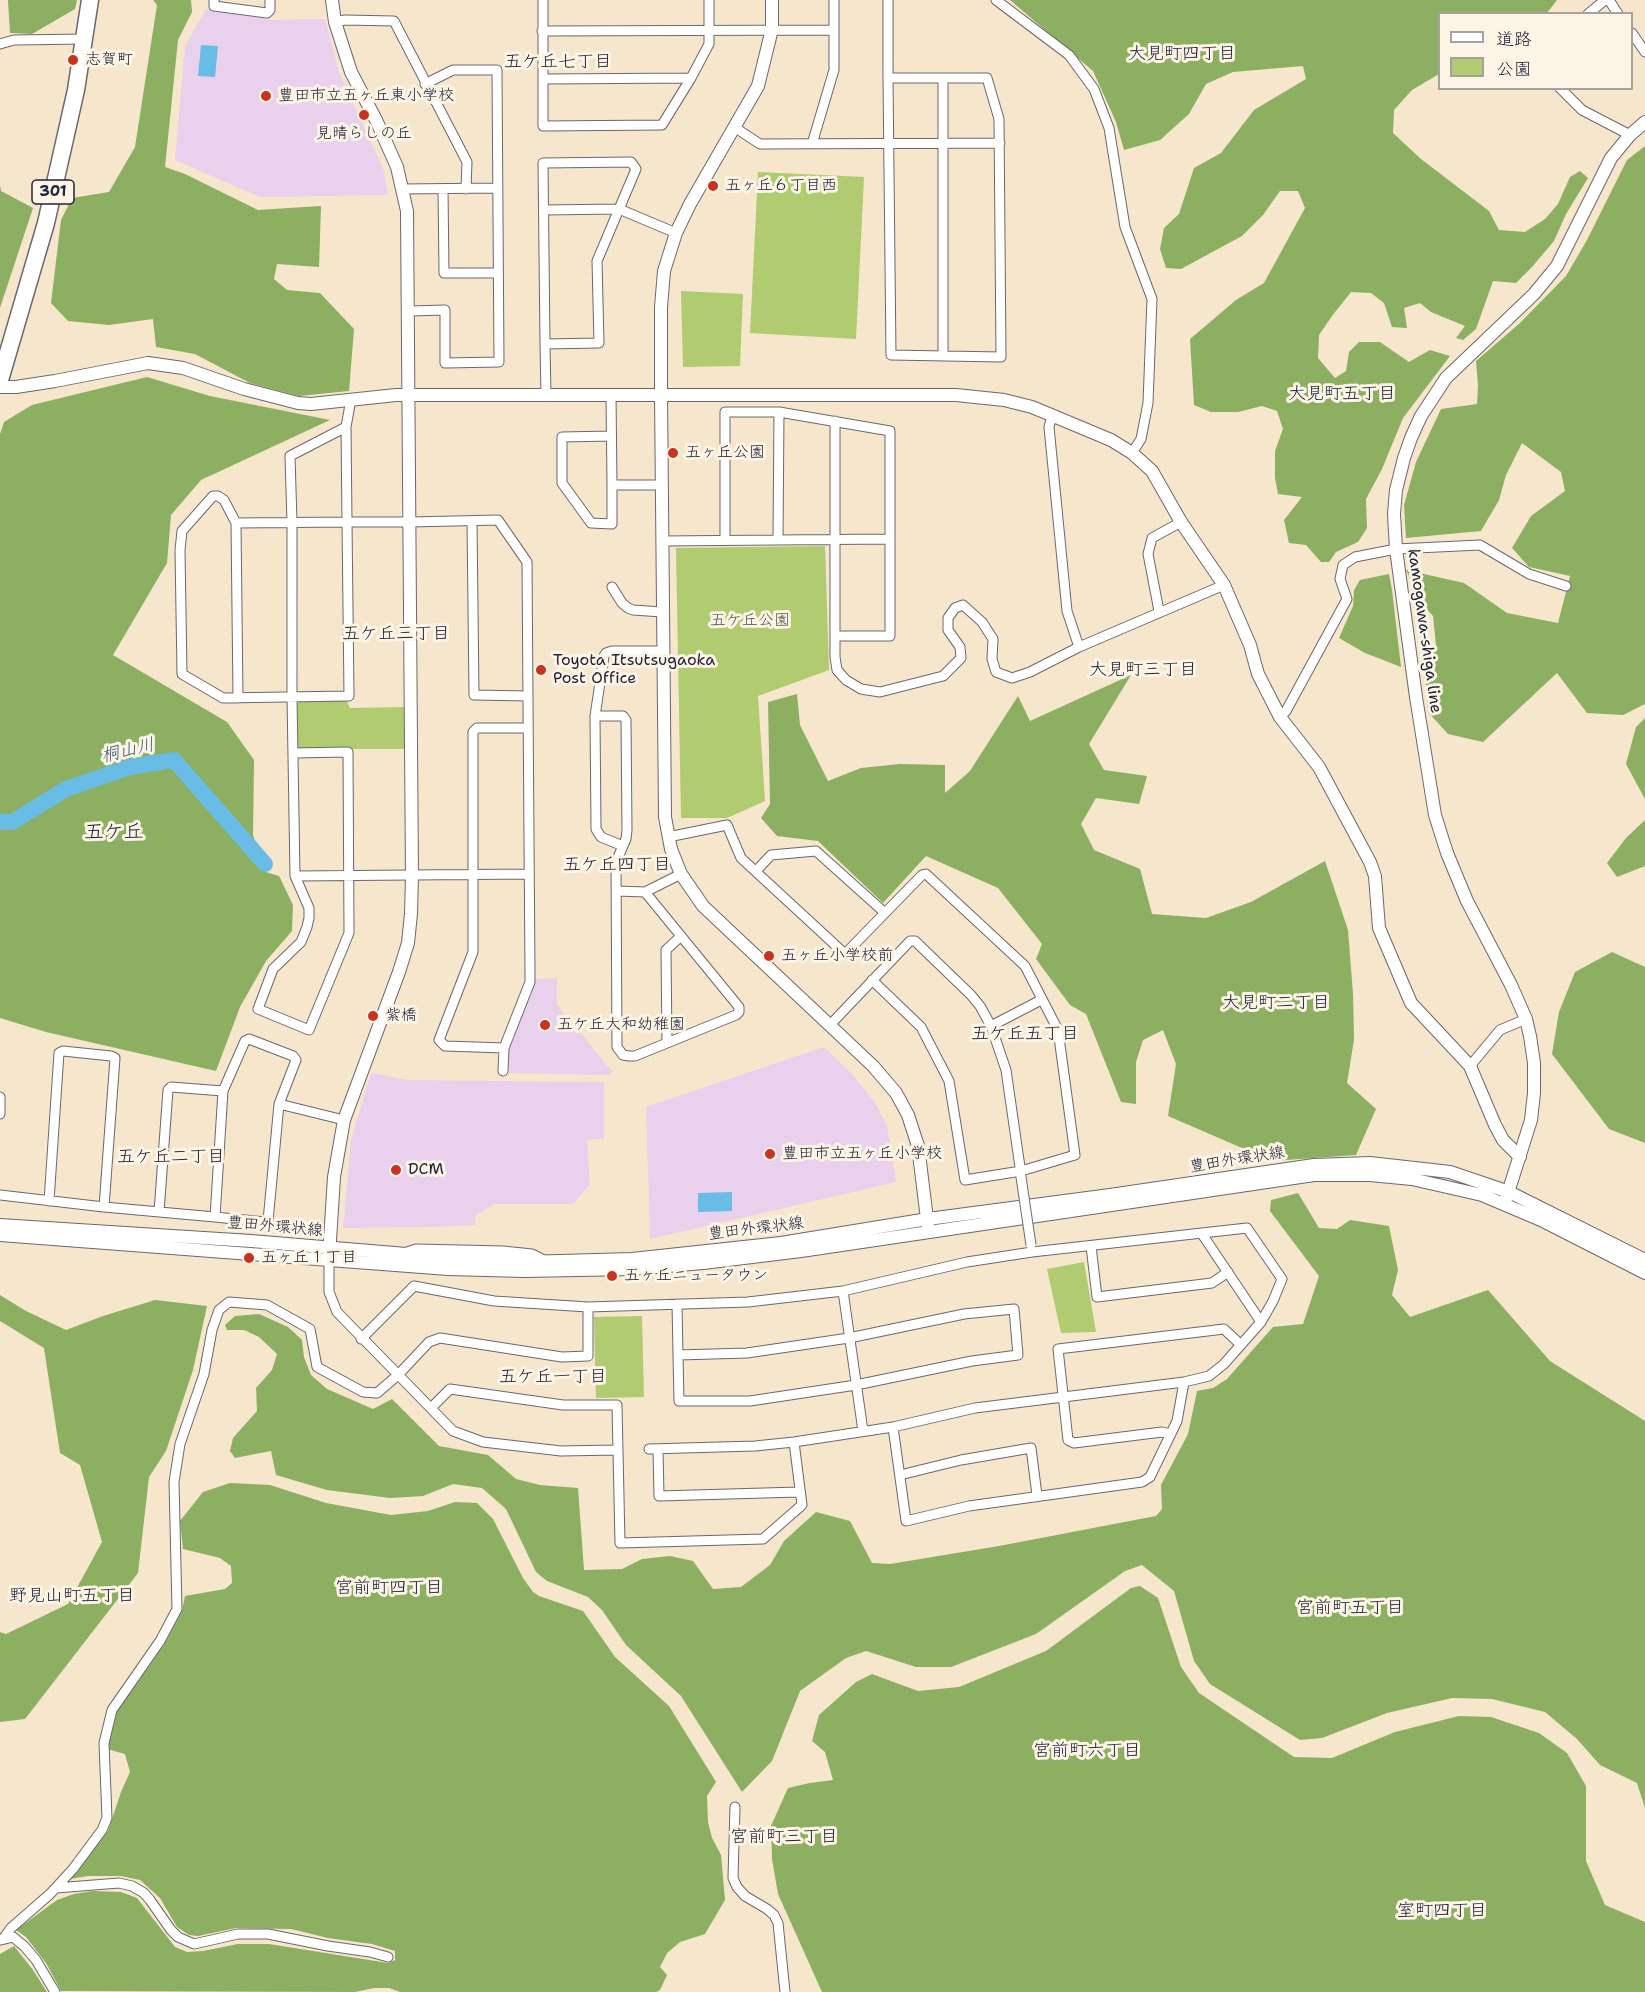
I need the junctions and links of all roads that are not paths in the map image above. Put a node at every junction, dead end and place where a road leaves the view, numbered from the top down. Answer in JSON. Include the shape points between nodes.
{"nodes":[{"id":1,"x":90,"y":0,"type":"edge"},
{"id":2,"x":214,"y":0,"type":"edge"},
{"id":3,"x":270,"y":0,"type":"edge"},
{"id":4,"x":332,"y":0,"type":"edge"},
{"id":5,"x":543,"y":0,"type":"edge"},
{"id":6,"x":709,"y":0,"type":"edge"},
{"id":7,"x":772,"y":0,"type":"edge"},
{"id":8,"x":834,"y":0,"type":"edge"},
{"id":9,"x":888,"y":0,"type":"edge"},
{"id":10,"x":996,"y":0,"type":"edge"},
{"id":11,"x":1607,"y":0,"type":"edge"},
{"id":12,"x":1591,"y":12,"type":"edge"},
{"id":13,"x":1616,"y":12,"type":"edge"},
{"id":14,"x":335,"y":22,"type":"junction"},
{"id":15,"x":772,"y":29,"type":"junction"},
{"id":16,"x":709,"y":30,"type":"junction"},
{"id":17,"x":834,"y":30,"type":"junction"},
{"id":18,"x":542,"y":31,"type":"junction"},
{"id":19,"x":1633,"y":34,"type":"edge"},
{"id":20,"x":85,"y":39,"type":"junction"},
{"id":21,"x":0,"y":44,"type":"edge"},
{"id":22,"x":1645,"y":52,"type":"edge"},
{"id":23,"x":692,"y":78,"type":"junction"},
{"id":24,"x":888,"y":78,"type":"junction"},
{"id":25,"x":943,"y":78,"type":"junction"},
{"id":26,"x":543,"y":79,"type":"junction"},
{"id":27,"x":426,"y":84,"type":"junction"},
{"id":28,"x":1562,"y":90,"type":"edge"},
{"id":29,"x":1645,"y":122,"type":"edge"},
{"id":30,"x":734,"y":127,"type":"junction"},
{"id":31,"x":1630,"y":135,"type":"junction"},
{"id":32,"x":944,"y":143,"type":"junction"},
{"id":33,"x":1000,"y":143,"type":"junction"},
{"id":34,"x":812,"y":144,"type":"junction"},
{"id":35,"x":889,"y":144,"type":"junction"},
{"id":36,"x":498,"y":188,"type":"junction"},
{"id":37,"x":402,"y":189,"type":"junction"},
{"id":38,"x":443,"y":189,"type":"junction"},
{"id":39,"x":466,"y":189,"type":"junction"},
{"id":40,"x":619,"y":209,"type":"junction"},
{"id":41,"x":544,"y":210,"type":"junction"},
{"id":42,"x":676,"y":233,"type":"junction"},
{"id":43,"x":498,"y":273,"type":"junction"},
{"id":44,"x":409,"y":311,"type":"junction"},
{"id":45,"x":544,"y":344,"type":"junction"},
{"id":46,"x":944,"y":356,"type":"junction"},
{"id":47,"x":0,"y":380,"type":"edge"},
{"id":48,"x":0,"y":387,"type":"edge"},
{"id":49,"x":546,"y":395,"type":"junction"},
{"id":50,"x":610,"y":395,"type":"junction"},
{"id":51,"x":661,"y":395,"type":"junction"},
{"id":52,"x":409,"y":396,"type":"junction"},
{"id":53,"x":351,"y":399,"type":"junction"},
{"id":54,"x":779,"y":412,"type":"junction"},
{"id":55,"x":1052,"y":416,"type":"junction"},
{"id":56,"x":835,"y":421,"type":"junction"},
{"id":57,"x":346,"y":427,"type":"junction"},
{"id":58,"x":611,"y":436,"type":"junction"},
{"id":59,"x":1132,"y":453,"type":"junction"},
{"id":60,"x":661,"y":485,"type":"junction"},
{"id":61,"x":612,"y":486,"type":"junction"},
{"id":62,"x":472,"y":521,"type":"junction"},
{"id":63,"x":292,"y":522,"type":"junction"},
{"id":64,"x":347,"y":522,"type":"junction"},
{"id":65,"x":409,"y":522,"type":"junction"},
{"id":66,"x":1181,"y":522,"type":"junction"},
{"id":67,"x":236,"y":523,"type":"junction"},
{"id":68,"x":778,"y":539,"type":"junction"},
{"id":69,"x":836,"y":539,"type":"junction"},
{"id":70,"x":890,"y":539,"type":"junction"},
{"id":71,"x":725,"y":540,"type":"junction"},
{"id":72,"x":662,"y":541,"type":"junction"},
{"id":73,"x":1396,"y":549,"type":"junction"},
{"id":74,"x":1224,"y":585,"type":"junction"},
{"id":75,"x":612,"y":586,"type":"dead end"},
{"id":76,"x":1566,"y":586,"type":"dead end"},
{"id":77,"x":1159,"y":611,"type":"junction"},
{"id":78,"x":662,"y":612,"type":"junction"},
{"id":79,"x":835,"y":636,"type":"junction"},
{"id":80,"x":1079,"y":647,"type":"junction"},
{"id":81,"x":662,"y":651,"type":"junction"},
{"id":82,"x":528,"y":696,"type":"junction"},
{"id":83,"x":292,"y":697,"type":"junction"},
{"id":84,"x":238,"y":698,"type":"junction"},
{"id":85,"x":595,"y":716,"type":"junction"},
{"id":86,"x":1280,"y":717,"type":"junction"},
{"id":87,"x":528,"y":728,"type":"junction"},
{"id":88,"x":293,"y":753,"type":"junction"},
{"id":89,"x":668,"y":837,"type":"junction"},
{"id":90,"x":623,"y":846,"type":"junction"},
{"id":91,"x":756,"y":871,"type":"junction"},
{"id":92,"x":473,"y":874,"type":"junction"},
{"id":93,"x":529,"y":874,"type":"junction"},
{"id":94,"x":681,"y":874,"type":"junction"},
{"id":95,"x":350,"y":875,"type":"junction"},
{"id":96,"x":294,"y":876,"type":"junction"},
{"id":97,"x":411,"y":876,"type":"junction"},
{"id":98,"x":617,"y":891,"type":"junction"},
{"id":99,"x":645,"y":892,"type":"junction"},
{"id":100,"x":885,"y":913,"type":"junction"},
{"id":101,"x":680,"y":937,"type":"junction"},
{"id":102,"x":872,"y":980,"type":"junction"},
{"id":103,"x":1041,"y":1000,"type":"junction"},
{"id":104,"x":1526,"y":1019,"type":"junction"},
{"id":105,"x":829,"y":1026,"type":"junction"},
{"id":106,"x":992,"y":1026,"type":"junction"},
{"id":107,"x":667,"y":1042,"type":"junction"},
{"id":108,"x":504,"y":1048,"type":"junction"},
{"id":109,"x":1470,"y":1066,"type":"junction"},
{"id":110,"x":503,"y":1071,"type":"dead end"},
{"id":111,"x":223,"y":1091,"type":"junction"},
{"id":112,"x":0,"y":1097,"type":"edge"},
{"id":113,"x":279,"y":1104,"type":"junction"},
{"id":114,"x":0,"y":1114,"type":"edge"},
{"id":115,"x":344,"y":1120,"type":"junction"},
{"id":116,"x":1520,"y":1157,"type":"junction"},
{"id":117,"x":1021,"y":1174,"type":"junction"},
{"id":118,"x":0,"y":1195,"type":"edge"},
{"id":119,"x":1506,"y":1197,"type":"junction"},
{"id":120,"x":50,"y":1201,"type":"junction"},
{"id":121,"x":104,"y":1207,"type":"junction"},
{"id":122,"x":159,"y":1212,"type":"junction"},
{"id":123,"x":215,"y":1217,"type":"junction"},
{"id":124,"x":0,"y":1225,"type":"edge"},
{"id":125,"x":928,"y":1225,"type":"junction"},
{"id":126,"x":1202,"y":1234,"type":"junction"},
{"id":127,"x":0,"y":1235,"type":"edge"},
{"id":128,"x":1091,"y":1246,"type":"junction"},
{"id":129,"x":1031,"y":1249,"type":"junction"},
{"id":130,"x":330,"y":1255,"type":"junction"},
{"id":131,"x":1645,"y":1260,"type":"edge"},
{"id":132,"x":1228,"y":1272,"type":"junction"},
{"id":133,"x":1645,"y":1273,"type":"edge"},
{"id":134,"x":843,"y":1291,"type":"junction"},
{"id":135,"x":677,"y":1304,"type":"junction"},
{"id":136,"x":588,"y":1307,"type":"junction"},
{"id":137,"x":1261,"y":1322,"type":"junction"},
{"id":138,"x":849,"y":1338,"type":"junction"},
{"id":139,"x":361,"y":1339,"type":"junction"},
{"id":140,"x":1241,"y":1345,"type":"junction"},
{"id":141,"x":678,"y":1355,"type":"junction"},
{"id":142,"x":398,"y":1375,"type":"junction"},
{"id":143,"x":1184,"y":1382,"type":"junction"},
{"id":144,"x":856,"y":1385,"type":"junction"},
{"id":145,"x":1063,"y":1396,"type":"junction"},
{"id":146,"x":431,"y":1408,"type":"junction"},
{"id":147,"x":893,"y":1427,"type":"junction"},
{"id":148,"x":863,"y":1431,"type":"junction"},
{"id":149,"x":1171,"y":1434,"type":"junction"},
{"id":150,"x":794,"y":1443,"type":"junction"},
{"id":151,"x":617,"y":1450,"type":"junction"},
{"id":152,"x":900,"y":1474,"type":"junction"},
{"id":153,"x":800,"y":1492,"type":"junction"},
{"id":154,"x":1037,"y":1495,"type":"junction"},
{"id":155,"x":735,"y":1807,"type":"dead end"},
{"id":156,"x":56,"y":1888,"type":"junction"},
{"id":157,"x":2,"y":1940,"type":"edge"},
{"id":158,"x":388,"y":1957,"type":"dead end"},
{"id":159,"x":55,"y":1992,"type":"edge"},
{"id":160,"x":785,"y":1992,"type":"edge"}],
"edges":[{"from":1,"to":20,"type":"highway","number":"301"},
{"from":2,"to":3,"type":"street","via":[[214,6],[267,13]]},
{"from":4,"to":14,"type":"street"},
{"from":5,"to":18,"type":"street"},
{"from":6,"to":16,"type":"street"},
{"from":7,"to":15,"type":"street"},
{"from":8,"to":17,"type":"street"},
{"from":9,"to":24,"type":"street"},
{"from":10,"to":59,"type":"street","via":[[1068,55],[1094,89],[1108,128],[1125,227],[1152,299],[1148,403],[1141,439]]},
{"from":11,"to":12,"type":"street"},
{"from":11,"to":13,"type":"street"},
{"from":14,"to":27,"type":"street","via":[[394,21]]},
{"from":14,"to":37,"type":"street","via":[[351,72],[393,158]]},
{"from":15,"to":16,"type":"street"},
{"from":15,"to":17,"type":"street"},
{"from":15,"to":30,"type":"street","via":[[758,86]]},
{"from":16,"to":18,"type":"street"},
{"from":16,"to":23,"type":"street","via":[[709,44]]},
{"from":17,"to":34,"type":"street","via":[[834,70]]},
{"from":18,"to":26,"type":"street"},
{"from":19,"to":22,"type":"street"},
{"from":20,"to":21,"type":"street","via":[[14,40]]},
{"from":20,"to":47,"type":"highway","number":"301","via":[[46,223]]},
{"from":23,"to":26,"type":"street"},
{"from":23,"to":26,"type":"street","via":[[662,125],[543,126]]},
{"from":24,"to":25,"type":"street"},
{"from":24,"to":35,"type":"street"},
{"from":25,"to":32,"type":"street"},
{"from":25,"to":33,"type":"street","via":[[987,78],[999,119]]},
{"from":27,"to":36,"type":"street","via":[[453,70],[497,70]]},
{"from":27,"to":39,"type":"street","via":[[467,162]]},
{"from":28,"to":31,"type":"street","via":[[1582,110]]},
{"from":29,"to":31,"type":"street","name":"kamogawa-shiga line"},
{"from":30,"to":34,"type":"street","via":[[760,144]]},
{"from":30,"to":42,"type":"street"},
{"from":31,"to":73,"type":"street","name":"kamogawa-shiga line","via":[[1602,174],[1557,266],[1534,294],[1446,378],[1421,416],[1396,490]]},
{"from":32,"to":33,"type":"street"},
{"from":32,"to":35,"type":"street"},
{"from":32,"to":46,"type":"street"},
{"from":33,"to":46,"type":"street","via":[[1000,357]]},
{"from":34,"to":35,"type":"street"},
{"from":35,"to":46,"type":"street","via":[[891,355]]},
{"from":36,"to":39,"type":"street"},
{"from":36,"to":43,"type":"street"},
{"from":37,"to":38,"type":"street"},
{"from":37,"to":44,"type":"street","via":[[407,211]]},
{"from":38,"to":39,"type":"street"},
{"from":38,"to":43,"type":"street","via":[[444,273]]},
{"from":40,"to":41,"type":"street"},
{"from":40,"to":41,"type":"street","via":[[636,169],[632,162],[543,163]]},
{"from":40,"to":42,"type":"street"},
{"from":40,"to":45,"type":"street","via":[[597,261],[599,343]]},
{"from":41,"to":45,"type":"street"},
{"from":42,"to":51,"type":"street","via":[[663,280]]},
{"from":43,"to":44,"type":"street","via":[[499,362],[445,363],[445,310]]},
{"from":44,"to":52,"type":"street"},
{"from":45,"to":49,"type":"street"},
{"from":48,"to":53,"type":"street","via":[[148,363],[183,368],[298,403]]},
{"from":49,"to":50,"type":"street"},
{"from":49,"to":52,"type":"street"},
{"from":50,"to":51,"type":"street"},
{"from":50,"to":58,"type":"street"},
{"from":51,"to":55,"type":"street","via":[[956,395],[1004,400]]},
{"from":51,"to":60,"type":"street"},
{"from":52,"to":53,"type":"street"},
{"from":52,"to":65,"type":"street"},
{"from":53,"to":57,"type":"street"},
{"from":54,"to":56,"type":"street"},
{"from":54,"to":68,"type":"street"},
{"from":54,"to":71,"type":"street","via":[[725,412]]},
{"from":55,"to":59,"type":"street"},
{"from":55,"to":80,"type":"street","via":[[1049,427],[1067,611]]},
{"from":56,"to":69,"type":"street"},
{"from":56,"to":70,"type":"street","via":[[890,431]]},
{"from":57,"to":63,"type":"street","via":[[290,456]]},
{"from":57,"to":64,"type":"street"},
{"from":58,"to":61,"type":"street"},
{"from":58,"to":61,"type":"street","via":[[562,437],[562,483],[591,523],[612,524]]},
{"from":59,"to":66,"type":"street","via":[[1152,471]]},
{"from":60,"to":61,"type":"street"},
{"from":60,"to":72,"type":"street"},
{"from":62,"to":65,"type":"street"},
{"from":62,"to":82,"type":"street","via":[[498,520],[527,562]]},
{"from":62,"to":82,"type":"street","via":[[474,695]]},
{"from":63,"to":64,"type":"street"},
{"from":63,"to":67,"type":"street"},
{"from":63,"to":83,"type":"street"},
{"from":64,"to":65,"type":"street"},
{"from":64,"to":83,"type":"street","via":[[349,696]]},
{"from":65,"to":97,"type":"street"},
{"from":66,"to":74,"type":"street"},
{"from":66,"to":77,"type":"street","via":[[1152,538],[1148,554]]},
{"from":67,"to":84,"type":"street"},
{"from":67,"to":84,"type":"street","via":[[224,500],[213,496],[182,531],[180,550],[182,674],[223,698]]},
{"from":68,"to":69,"type":"street"},
{"from":68,"to":71,"type":"street"},
{"from":69,"to":70,"type":"street"},
{"from":69,"to":79,"type":"street"},
{"from":70,"to":79,"type":"street","via":[[890,636]]},
{"from":71,"to":72,"type":"street"},
{"from":72,"to":78,"type":"street"},
{"from":73,"to":76,"type":"street","via":[[1480,545],[1529,573]]},
{"from":73,"to":86,"type":"street","via":[[1355,557],[1343,565],[1340,579],[1347,599]]},
{"from":73,"to":104,"type":"street","name":"kamogawa-shiga line","via":[[1435,815],[1467,901]]},
{"from":74,"to":77,"type":"street"},
{"from":74,"to":86,"type":"street","via":[[1258,674]]},
{"from":75,"to":78,"type":"street","via":[[628,608]]},
{"from":77,"to":80,"type":"street"},
{"from":78,"to":81,"type":"street"},
{"from":79,"to":80,"type":"street","via":[[837,670],[861,689],[880,692],[943,676],[954,667],[961,658],[960,647],[948,630],[948,618],[963,605],[993,639],[996,672],[1012,678]]},
{"from":81,"to":85,"type":"street","via":[[606,653]]},
{"from":81,"to":89,"type":"street","via":[[664,809]]},
{"from":82,"to":87,"type":"street"},
{"from":83,"to":84,"type":"street"},
{"from":83,"to":88,"type":"street"},
{"from":85,"to":90,"type":"street","via":[[597,832]]},
{"from":85,"to":90,"type":"street","via":[[623,716],[626,720],[627,830]]},
{"from":86,"to":109,"type":"street","via":[[1319,767],[1370,862],[1375,876],[1379,928],[1411,1003]]},
{"from":87,"to":92,"type":"street","via":[[473,732]]},
{"from":87,"to":93,"type":"street"},
{"from":88,"to":95,"type":"street","via":[[348,752]]},
{"from":88,"to":96,"type":"street"},
{"from":89,"to":91,"type":"street","via":[[727,825],[741,858]]},
{"from":89,"to":94,"type":"street"},
{"from":90,"to":98,"type":"street","via":[[616,862]]},
{"from":91,"to":100,"type":"street","via":[[771,855],[816,852]]},
{"from":91,"to":100,"type":"street","via":[[845,954]]},
{"from":92,"to":93,"type":"street"},
{"from":92,"to":97,"type":"street"},
{"from":92,"to":108,"type":"street","via":[[472,957],[439,1040],[445,1046]]},
{"from":93,"to":108,"type":"street","via":[[530,982]]},
{"from":94,"to":99,"type":"street"},
{"from":94,"to":105,"type":"street","via":[[703,906]]},
{"from":95,"to":96,"type":"street"},
{"from":95,"to":96,"type":"street","via":[[349,933],[309,1030],[258,1009],[273,969],[301,942],[307,927],[309,908]]},
{"from":95,"to":97,"type":"street"},
{"from":97,"to":115,"type":"street","via":[[408,943]]},
{"from":98,"to":99,"type":"street"},
{"from":98,"to":107,"type":"street","via":[[617,1047],[623,1055],[635,1056]]},
{"from":99,"to":101,"type":"street"},
{"from":100,"to":103,"type":"street","via":[[926,874],[1025,966]]},
{"from":101,"to":107,"type":"street","via":[[666,950]]},
{"from":101,"to":107,"type":"street","via":[[739,1012]]},
{"from":102,"to":105,"type":"street"},
{"from":102,"to":106,"type":"street","via":[[912,940],[971,995]]},
{"from":102,"to":117,"type":"street","via":[[921,1027],[949,1081],[965,1180]]},
{"from":103,"to":106,"type":"street"},
{"from":103,"to":117,"type":"street","via":[[1058,1030],[1075,1155]]},
{"from":104,"to":109,"type":"street","via":[[1500,1030]]},
{"from":104,"to":116,"type":"street","name":"kamogawa-shiga line","via":[[1534,1063],[1534,1093]]},
{"from":105,"to":125,"type":"street","via":[[882,1075],[902,1104],[918,1146]]},
{"from":106,"to":117,"type":"street","via":[[1006,1070]]},
{"from":108,"to":110,"type":"street"},
{"from":109,"to":116,"type":"street","via":[[1499,1133]]},
{"from":111,"to":113,"type":"street","via":[[249,1039],[296,1060]]},
{"from":111,"to":122,"type":"street","via":[[171,1087],[168,1090]]},
{"from":111,"to":123,"type":"street"},
{"from":112,"to":114,"type":"street"},
{"from":113,"to":115,"type":"street"},
{"from":113,"to":123,"type":"street","via":[[268,1221]]},
{"from":115,"to":130,"type":"street","via":[[334,1177]]},
{"from":116,"to":119,"type":"street","name":"kamogawa-shiga line"},
{"from":117,"to":129,"type":"street","bridge":true},
{"from":118,"to":120,"type":"street"},
{"from":119,"to":125,"type":"street","name":"豊田外環状線","via":[[1450,1172],[1370,1163],[1314,1165]]},
{"from":119,"to":131,"type":"street"},
{"from":119,"to":133,"type":"street"},
{"from":120,"to":121,"type":"street"},
{"from":120,"to":121,"type":"street","via":[[60,1053],[111,1056],[115,1058]]},
{"from":121,"to":122,"type":"street"},
{"from":122,"to":123,"type":"street"},
{"from":124,"to":130,"type":"street","name":"豊田外環状線","via":[[251,1241]]},
{"from":125,"to":130,"type":"street","name":"豊田外環状線","via":[[632,1259],[545,1261],[402,1254]]},
{"from":125,"to":130,"type":"street","name":"豊田外環状線","via":[[725,1260],[633,1269],[448,1269]]},
{"from":126,"to":128,"type":"street"},
{"from":126,"to":132,"type":"street"},
{"from":126,"to":137,"type":"street","via":[[1247,1228],[1282,1279]]},
{"from":127,"to":130,"type":"street","name":"豊田外環状線"},
{"from":128,"to":129,"type":"street"},
{"from":128,"to":132,"type":"street","via":[[1097,1297],[1212,1283]]},
{"from":129,"to":134,"type":"street"},
{"from":130,"to":139,"type":"street","via":[[329,1292],[336,1312]]},
{"from":132,"to":137,"type":"street"},
{"from":134,"to":135,"type":"street","via":[[748,1302]]},
{"from":134,"to":138,"type":"street"},
{"from":135,"to":136,"type":"street"},
{"from":135,"to":141,"type":"street"},
{"from":136,"to":139,"type":"street","via":[[494,1301],[414,1286]]},
{"from":136,"to":142,"type":"street","via":[[588,1356],[562,1357],[440,1338],[429,1342]]},
{"from":137,"to":140,"type":"street"},
{"from":138,"to":141,"type":"street","via":[[747,1353]]},
{"from":138,"to":144,"type":"street"},
{"from":138,"to":144,"type":"street","via":[[964,1314],[1014,1309],[1018,1355]]},
{"from":139,"to":142,"type":"street"},
{"from":140,"to":143,"type":"street","via":[[1209,1376]]},
{"from":140,"to":145,"type":"street","via":[[1224,1329],[1058,1349]]},
{"from":141,"to":144,"type":"street","via":[[679,1401],[750,1401]]},
{"from":142,"to":146,"type":"street"},
{"from":142,"to":156,"type":"street","via":[[377,1393],[363,1392],[317,1367],[310,1329],[267,1305],[229,1302],[219,1310],[204,1374],[180,1444],[174,1482],[177,1609],[160,1641],[112,1710],[104,1743],[107,1818],[102,1830]]},
{"from":143,"to":145,"type":"street"},
{"from":143,"to":149,"type":"street"},
{"from":144,"to":148,"type":"street"},
{"from":145,"to":147,"type":"street","via":[[975,1408]]},
{"from":145,"to":149,"type":"street","via":[[1068,1440],[1074,1443]]},
{"from":146,"to":151,"type":"street","via":[[453,1431],[483,1442],[561,1451]]},
{"from":146,"to":151,"type":"street","via":[[450,1389],[563,1405],[617,1405]]},
{"from":147,"to":148,"type":"street"},
{"from":147,"to":152,"type":"street"},
{"from":148,"to":150,"type":"street"},
{"from":149,"to":154,"type":"street","via":[[1149,1477],[1142,1482]]},
{"from":150,"to":153,"type":"street"},
{"from":150,"to":153,"type":"street","via":[[654,1449],[659,1496]]},
{"from":151,"to":153,"type":"street","via":[[620,1543],[763,1539],[802,1505]]},
{"from":152,"to":154,"type":"street","via":[[1030,1448]]},
{"from":152,"to":154,"type":"street","via":[[906,1521]]},
{"from":155,"to":160,"type":"street","via":[[733,1878],[745,1896],[767,1909],[778,1923]]},
{"from":156,"to":157,"type":"street"},
{"from":156,"to":158,"type":"street","via":[[119,1883],[132,1886],[144,1893],[178,1937],[194,1944],[238,1934],[268,1934]]},
{"from":157,"to":159,"type":"street","via":[[13,1937],[24,1946]]}]}
